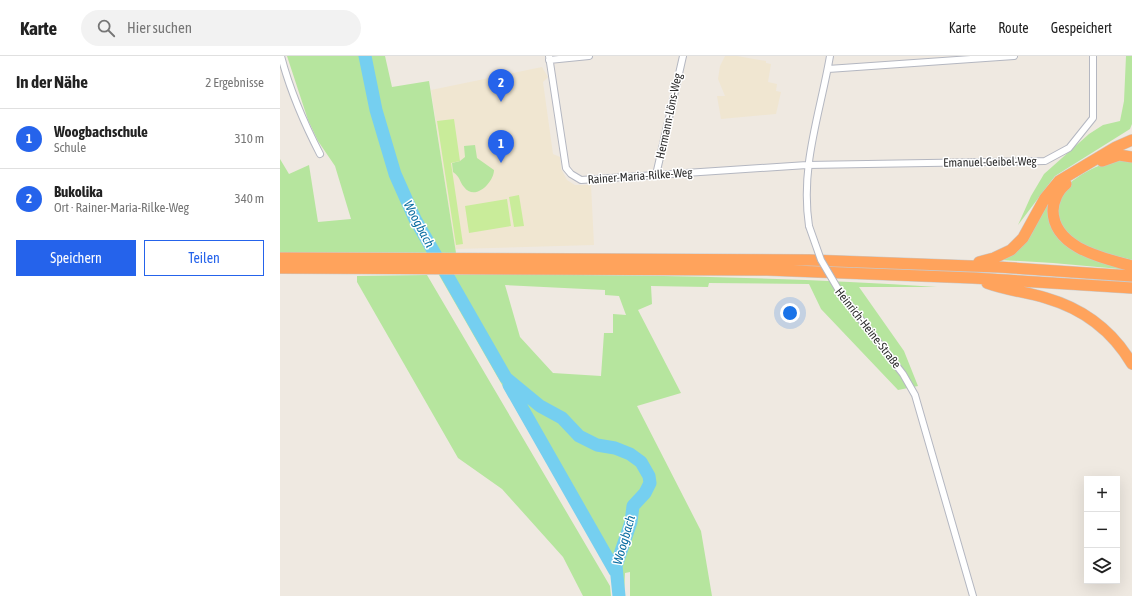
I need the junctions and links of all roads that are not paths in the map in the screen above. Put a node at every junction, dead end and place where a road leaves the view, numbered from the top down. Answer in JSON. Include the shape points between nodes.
{"nodes":[{"id":1,"x":281,"y":56,"type":"edge"},
{"id":2,"x":589,"y":56,"type":"edge"},
{"id":3,"x":683,"y":56,"type":"edge"},
{"id":4,"x":830,"y":56,"type":"edge"},
{"id":5,"x":1014,"y":56,"type":"edge"},
{"id":6,"x":1093,"y":56,"type":"edge"},
{"id":7,"x":549,"y":58,"type":"edge"},
{"id":8,"x":828,"y":69,"type":"junction"},
{"id":9,"x":282,"y":72,"type":"edge"},
{"id":10,"x":1132,"y":140,"type":"edge"},
{"id":11,"x":320,"y":154,"type":"dead end"},
{"id":12,"x":1132,"y":157,"type":"edge"},
{"id":13,"x":807,"y":165,"type":"junction"},
{"id":14,"x":656,"y":175,"type":"junction"},
{"id":15,"x":280,"y":258,"type":"edge"},
{"id":16,"x":965,"y":265,"type":"junction"},
{"id":17,"x":1132,"y":266,"type":"edge"},
{"id":18,"x":280,"y":268,"type":"edge"},
{"id":19,"x":1132,"y":276,"type":"edge"},
{"id":20,"x":973,"y":278,"type":"junction"},
{"id":21,"x":1089,"y":285,"type":"junction"},
{"id":22,"x":1132,"y":288,"type":"edge"},
{"id":23,"x":1132,"y":295,"type":"edge"},
{"id":24,"x":1132,"y":364,"type":"edge"},
{"id":25,"x":973,"y":596,"type":"edge"}],
"edges":[{"from":1,"to":9,"type":"street"},
{"from":2,"to":7,"type":"street"},
{"from":3,"to":14,"type":"street","name":"Hermann-Löns-Weg"},
{"from":4,"to":8,"type":"street","name":"Heinrich-Heine-Straße"},
{"from":5,"to":8,"type":"street"},
{"from":6,"to":13,"type":"street","name":"Emanuel-Geibel-Weg","via":[[1093,118],[1069,148],[1045,161]]},
{"from":7,"to":14,"type":"street","name":"Rainer-Maria-Rilke-Weg","via":[[563,154],[566,168],[571,174],[581,180]]},
{"from":8,"to":13,"type":"street","name":"Heinrich-Heine-Straße"},
{"from":9,"to":11,"type":"street"},
{"from":10,"to":16,"type":"highway","via":[[1059,181],[1023,238],[1011,250],[994,258]]},
{"from":12,"to":17,"type":"highway","via":[[1119,155],[1105,159],[1064,186],[1053,203],[1053,219],[1060,233],[1075,247]]},
{"from":13,"to":14,"type":"street","name":"Rainer-Maria-Rilke-Weg"},
{"from":13,"to":25,"type":"street","name":"Heinrich-Heine-Straße","bridge":true,"via":[[806,207],[809,226],[821,260],[841,294],[903,374],[915,395]]},
{"from":15,"to":16,"type":"highway","via":[[809,260]]},
{"from":16,"to":19,"type":"highway"},
{"from":18,"to":20,"type":"highway","via":[[767,270]]},
{"from":20,"to":21,"type":"highway"},
{"from":20,"to":24,"type":"highway","via":[[1068,305],[1105,328]]},
{"from":21,"to":22,"type":"highway"},
{"from":21,"to":23,"type":"highway"}]}
